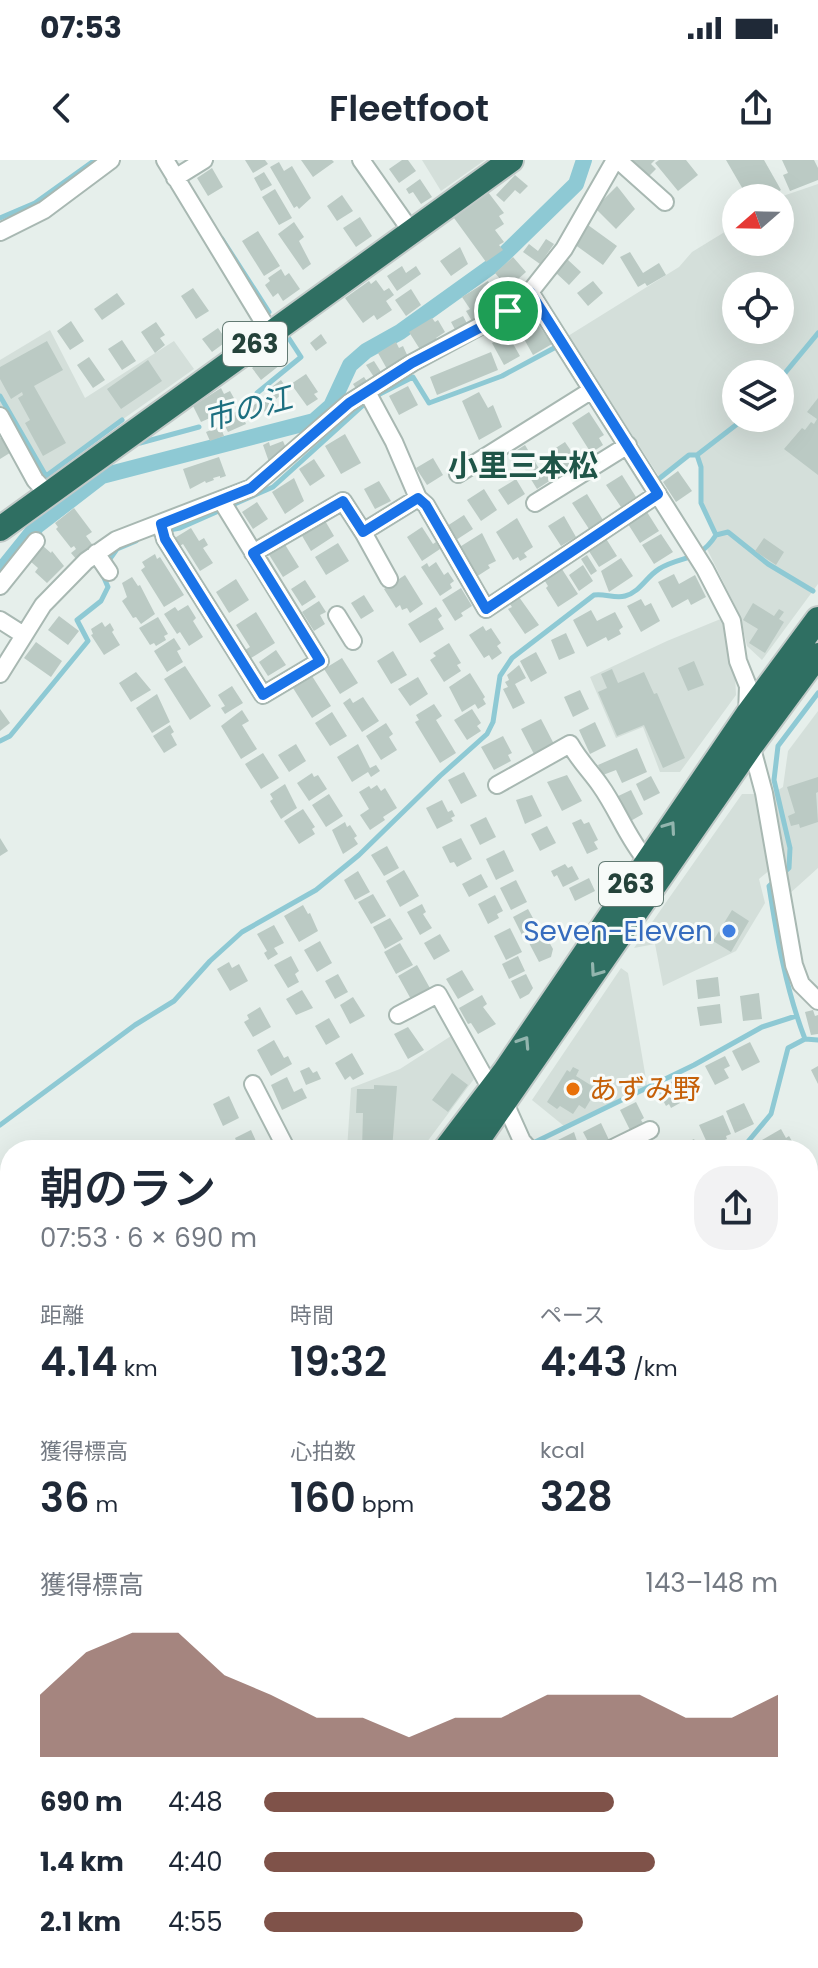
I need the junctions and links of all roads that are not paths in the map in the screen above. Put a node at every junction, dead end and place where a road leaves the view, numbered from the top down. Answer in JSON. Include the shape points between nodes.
{"nodes":[{"id":1,"x":111,"y":160,"type":"edge"},
{"id":2,"x":165,"y":160,"type":"edge"},
{"id":3,"x":204,"y":160,"type":"edge"},
{"id":4,"x":361,"y":160,"type":"edge"},
{"id":5,"x":511,"y":160,"type":"edge"},
{"id":6,"x":617,"y":160,"type":"edge"},
{"id":7,"x":181,"y":174,"type":"junction"},
{"id":8,"x":665,"y":202,"type":"dead end"},
{"id":9,"x":411,"y":231,"type":"junction"},
{"id":10,"x":0,"y":232,"type":"edge"},
{"id":11,"x":530,"y":292,"type":"junction"},
{"id":12,"x":270,"y":333,"type":"junction"},
{"id":13,"x":592,"y":390,"type":"junction"},
{"id":14,"x":370,"y":397,"type":"junction"},
{"id":15,"x":1,"y":421,"type":"edge"},
{"id":16,"x":628,"y":445,"type":"junction"},
{"id":17,"x":458,"y":474,"type":"dead end"},
{"id":18,"x":48,"y":494,"type":"junction"},
{"id":19,"x":658,"y":494,"type":"junction"},
{"id":20,"x":418,"y":498,"type":"junction"},
{"id":21,"x":221,"y":500,"type":"junction"},
{"id":22,"x":535,"y":503,"type":"dead end"},
{"id":23,"x":0,"y":529,"type":"edge"},
{"id":24,"x":163,"y":532,"type":"junction"},
{"id":25,"x":363,"y":532,"type":"junction"},
{"id":26,"x":36,"y":541,"type":"dead end"},
{"id":27,"x":253,"y":553,"type":"junction"},
{"id":28,"x":389,"y":579,"type":"dead end"},
{"id":29,"x":0,"y":586,"type":"edge"},
{"id":30,"x":337,"y":615,"type":"dead end"},
{"id":31,"x":818,"y":619,"type":"edge"},
{"id":32,"x":0,"y":620,"type":"edge"},
{"id":33,"x":22,"y":634,"type":"junction"},
{"id":34,"x":353,"y":641,"type":"dead end"},
{"id":35,"x":818,"y":655,"type":"edge"},
{"id":36,"x":0,"y":674,"type":"edge"},
{"id":37,"x":747,"y":715,"type":"junction"},
{"id":38,"x":751,"y":746,"type":"junction"},
{"id":39,"x":497,"y":785,"type":"dead end"},
{"id":40,"x":647,"y":861,"type":"junction"},
{"id":41,"x":818,"y":1001,"type":"edge"},
{"id":42,"x":398,"y":1015,"type":"dead end"},
{"id":43,"x":253,"y":1084,"type":"dead end"},
{"id":44,"x":498,"y":1096,"type":"junction"},
{"id":45,"x":650,"y":1130,"type":"dead end"},
{"id":46,"x":282,"y":1140,"type":"edge"},
{"id":47,"x":455,"y":1140,"type":"edge"},
{"id":48,"x":476,"y":1140,"type":"edge"},
{"id":49,"x":523,"y":1140,"type":"edge"},
{"id":50,"x":630,"y":1140,"type":"edge"}],
"edges":[{"from":1,"to":10,"type":"street","via":[[44,210]]},
{"from":2,"to":7,"type":"street"},
{"from":3,"to":7,"type":"street"},
{"from":4,"to":9,"type":"street"},
{"from":5,"to":9,"type":"highway","number":"263"},
{"from":6,"to":8,"type":"street"},
{"from":6,"to":11,"type":"street","via":[[564,249]]},
{"from":7,"to":12,"type":"street"},
{"from":9,"to":12,"type":"highway","number":"263"},
{"from":11,"to":13,"type":"street"},
{"from":11,"to":14,"type":"street","via":[[489,323],[412,363]]},
{"from":12,"to":18,"type":"highway","number":"263"},
{"from":13,"to":16,"type":"street"},
{"from":13,"to":17,"type":"street"},
{"from":14,"to":20,"type":"street"},
{"from":14,"to":21,"type":"street","via":[[349,403],[251,488]]},
{"from":15,"to":18,"type":"street"},
{"from":16,"to":19,"type":"street"},
{"from":16,"to":22,"type":"street"},
{"from":18,"to":23,"type":"highway","number":"263"},
{"from":19,"to":20,"type":"street","via":[[486,609]]},
{"from":19,"to":37,"type":"street","via":[[732,621],[748,686]]},
{"from":20,"to":25,"type":"street"},
{"from":21,"to":24,"type":"street"},
{"from":21,"to":27,"type":"street"},
{"from":24,"to":27,"type":"street","via":[[263,695],[320,661]]},
{"from":24,"to":33,"type":"street","via":[[116,540],[102,561],[43,605]]},
{"from":25,"to":27,"type":"street","via":[[343,501]]},
{"from":25,"to":28,"type":"street"},
{"from":26,"to":29,"type":"street"},
{"from":30,"to":34,"type":"street"},
{"from":31,"to":37,"type":"highway","number":"263"},
{"from":32,"to":33,"type":"street"},
{"from":33,"to":36,"type":"street"},
{"from":35,"to":38,"type":"highway","number":"263"},
{"from":37,"to":38,"type":"street"},
{"from":40,"to":37,"type":"highway","number":"263","one_way":true},
{"from":38,"to":41,"type":"street","via":[[794,965],[801,984]]},
{"from":38,"to":44,"type":"highway","number":"263","one_way":true},
{"from":39,"to":40,"type":"street","via":[[570,744]]},
{"from":44,"to":40,"type":"highway","number":"263","one_way":true},
{"from":42,"to":44,"type":"street","via":[[438,994]]},
{"from":43,"to":46,"type":"street"},
{"from":44,"to":47,"type":"highway","number":"263"},
{"from":44,"to":48,"type":"highway","number":"263"},
{"from":44,"to":49,"type":"street"},
{"from":45,"to":50,"type":"street"}]}
